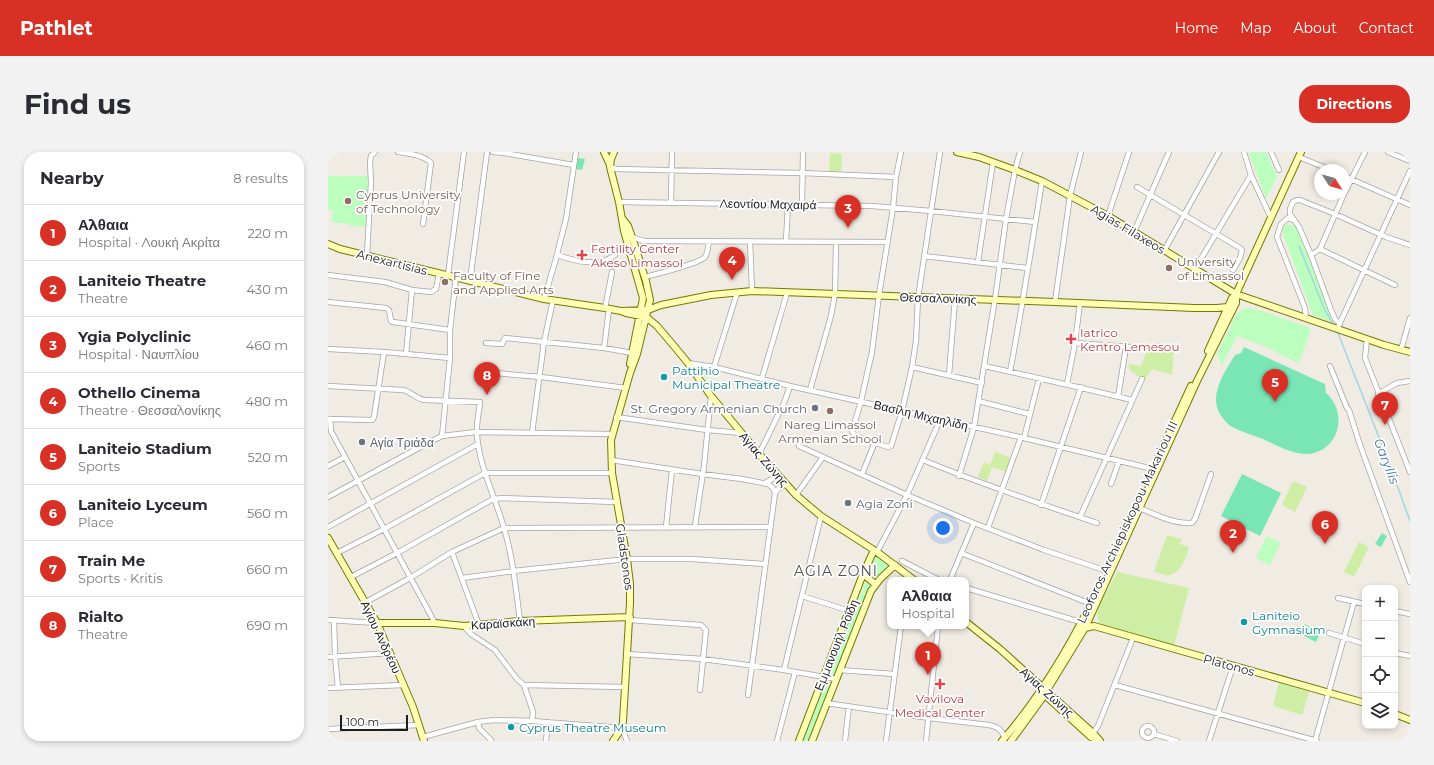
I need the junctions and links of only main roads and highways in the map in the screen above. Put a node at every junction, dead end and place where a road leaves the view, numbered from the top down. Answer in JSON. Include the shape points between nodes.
{"nodes":[{"id":1,"x":604,"y":152,"type":"edge"},
{"id":2,"x":614,"y":152,"type":"edge"},
{"id":3,"x":957,"y":152,"type":"edge"},
{"id":4,"x":1300,"y":154,"type":"edge"},
{"id":5,"x":980,"y":155,"type":"edge"},
{"id":6,"x":610,"y":167,"type":"junction"},
{"id":7,"x":622,"y":218,"type":"junction"},
{"id":8,"x":328,"y":244,"type":"edge"},
{"id":9,"x":1236,"y":294,"type":"junction"},
{"id":10,"x":650,"y":300,"type":"junction"},
{"id":11,"x":660,"y":304,"type":"junction"},
{"id":12,"x":1228,"y":307,"type":"junction"},
{"id":13,"x":1217,"y":308,"type":"junction"},
{"id":14,"x":624,"y":312,"type":"junction"},
{"id":15,"x":640,"y":313,"type":"junction"},
{"id":16,"x":647,"y":313,"type":"junction"},
{"id":17,"x":1223,"y":318,"type":"junction"},
{"id":18,"x":657,"y":326,"type":"junction"},
{"id":19,"x":640,"y":329,"type":"junction"},
{"id":20,"x":1410,"y":352,"type":"edge"},
{"id":21,"x":630,"y":373,"type":"junction"},
{"id":22,"x":1183,"y":409,"type":"junction"},
{"id":23,"x":328,"y":538,"type":"edge"},
{"id":24,"x":876,"y":551,"type":"junction"},
{"id":25,"x":895,"y":565,"type":"junction"},
{"id":26,"x":863,"y":574,"type":"junction"},
{"id":27,"x":907,"y":577,"type":"edge"},
{"id":28,"x":876,"y":584,"type":"junction"},
{"id":29,"x":629,"y":618,"type":"junction"},
{"id":30,"x":1090,"y":618,"type":"junction"},
{"id":31,"x":377,"y":622,"type":"junction"},
{"id":32,"x":969,"y":624,"type":"edge"},
{"id":33,"x":1094,"y":626,"type":"junction"},
{"id":34,"x":1085,"y":628,"type":"junction"},
{"id":35,"x":1044,"y":691,"type":"junction"},
{"id":36,"x":1362,"y":702,"type":"edge"},
{"id":37,"x":1398,"y":715,"type":"edge"},
{"id":38,"x":1410,"y":720,"type":"edge"},
{"id":39,"x":423,"y":739,"type":"edge"},
{"id":40,"x":1006,"y":740,"type":"edge"},
{"id":41,"x":614,"y":741,"type":"edge"},
{"id":42,"x":799,"y":741,"type":"edge"},
{"id":43,"x":812,"y":741,"type":"edge"},
{"id":44,"x":1099,"y":741,"type":"edge"}],
"edges":[{"from":1,"to":6,"type":"main road"},
{"from":2,"to":6,"type":"main road","name":"Gladstonos"},
{"from":3,"to":5,"type":"main road","name":"Agias Filaxeos"},
{"from":4,"to":9,"type":"main road","name":"Leoforos Archiepiskopou Makariou III"},
{"from":5,"to":9,"type":"main road","name":"Agias Filaxeos","via":[[1042,181],[1108,216]]},
{"from":6,"to":7,"type":"main road","name":"Gladstonos"},
{"from":7,"to":10,"type":"main road","name":"Gladstonos","via":[[632,237]]},
{"from":7,"to":15,"type":"main road","name":"Gladstonos","via":[[643,294]]},
{"from":8,"to":14,"type":"main road","name":"Anexartisias","via":[[439,274],[553,300]]},
{"from":9,"to":12,"type":"main road","name":"Leoforos Archiepiskopou Makariou III"},
{"from":9,"to":20,"type":"main road","name":"Agias Filaxeos"},
{"from":9,"to":22,"type":"main road","name":"Leoforos Archiepiskopou Makariou III","via":[[1236,303]]},
{"from":10,"to":11,"type":"main road"},
{"from":10,"to":16,"type":"main road","name":"Gladstonos"},
{"from":11,"to":13,"type":"main road","name":"Θεσσαλονίκης","via":[[752,291]]},
{"from":11,"to":16,"type":"main road","name":"Θεσσαλονίκης"},
{"from":11,"to":18,"type":"main road","via":[[653,314]]},
{"from":12,"to":13,"type":"main road","name":"Θεσσαλονίκης"},
{"from":12,"to":17,"type":"main road","name":"Leoforos Archiepiskopou Makariou III"},
{"from":13,"to":17,"type":"main road"},
{"from":14,"to":15,"type":"main road","name":"Anexartisias","via":[[626,310]]},
{"from":14,"to":19,"type":"main road"},
{"from":15,"to":16,"type":"main road","name":"Αγίας Ζώνης"},
{"from":15,"to":19,"type":"main road","name":"Gladstonos"},
{"from":16,"to":18,"type":"main road","name":"Αγίας Ζώνης"},
{"from":16,"to":19,"type":"main road","name":"Gladstonos"},
{"from":17,"to":22,"type":"main road","name":"Leoforos Archiepiskopou Makariou III"},
{"from":18,"to":19,"type":"main road","via":[[648,324]]},
{"from":18,"to":24,"type":"main road","name":"Αγίας Ζώνης","via":[[711,396],[796,495],[821,516]]},
{"from":19,"to":21,"type":"main road","name":"Gladstonos","via":[[632,353]]},
{"from":19,"to":21,"type":"main road","name":"Gladstonos","via":[[637,354]]},
{"from":21,"to":29,"type":"main road","name":"Gladstonos","via":[[611,434],[610,451],[630,584]]},
{"from":22,"to":30,"type":"main road","name":"Leoforos Archiepiskopou Makariou III"},
{"from":22,"to":35,"type":"main road","name":"Leoforos Archiepiskopou Makariou III","via":[[1091,604]]},
{"from":23,"to":31,"type":"main road","name":"Αγίου Ανδρέου"},
{"from":24,"to":25,"type":"main road","name":"Αγίας Ζώνης"},
{"from":24,"to":26,"type":"main road","name":"Εμμανουήλ Ροΐδη"},
{"from":25,"to":27,"type":"main road","name":"Αγίας Ζώνης"},
{"from":25,"to":28,"type":"main road"},
{"from":26,"to":28,"type":"main road"},
{"from":26,"to":42,"type":"main road","name":"Εμμανουήλ Ροΐδη"},
{"from":28,"to":43,"type":"main road","via":[[865,605]]},
{"from":29,"to":31,"type":"main road","name":"Καραϊσκάκη","via":[[520,621],[464,626]]},
{"from":29,"to":41,"type":"main road","name":"Gladstonos","via":[[622,728]]},
{"from":30,"to":33,"type":"main road"},
{"from":30,"to":34,"type":"main road","name":"Leoforos Archiepiskopou Makariou III"},
{"from":31,"to":39,"type":"main road","name":"Αγίου Ανδρέου","via":[[404,685]]},
{"from":32,"to":35,"type":"main road","name":"Αγίας Ζώνης","via":[[1000,649]]},
{"from":33,"to":34,"type":"main road","name":"Platonos"},
{"from":33,"to":36,"type":"main road","name":"Platonos"},
{"from":34,"to":35,"type":"main road","name":"Leoforos Archiepiskopou Makariou III"},
{"from":35,"to":40,"type":"main road","name":"Leoforos Archiepiskopou Makariou III"},
{"from":35,"to":44,"type":"main road","name":"Αγίας Ζώνης"},
{"from":35,"to":44,"type":"main road","name":"Αγίας Ζώνης","via":[[1091,737]]},
{"from":37,"to":38,"type":"main road"}]}
